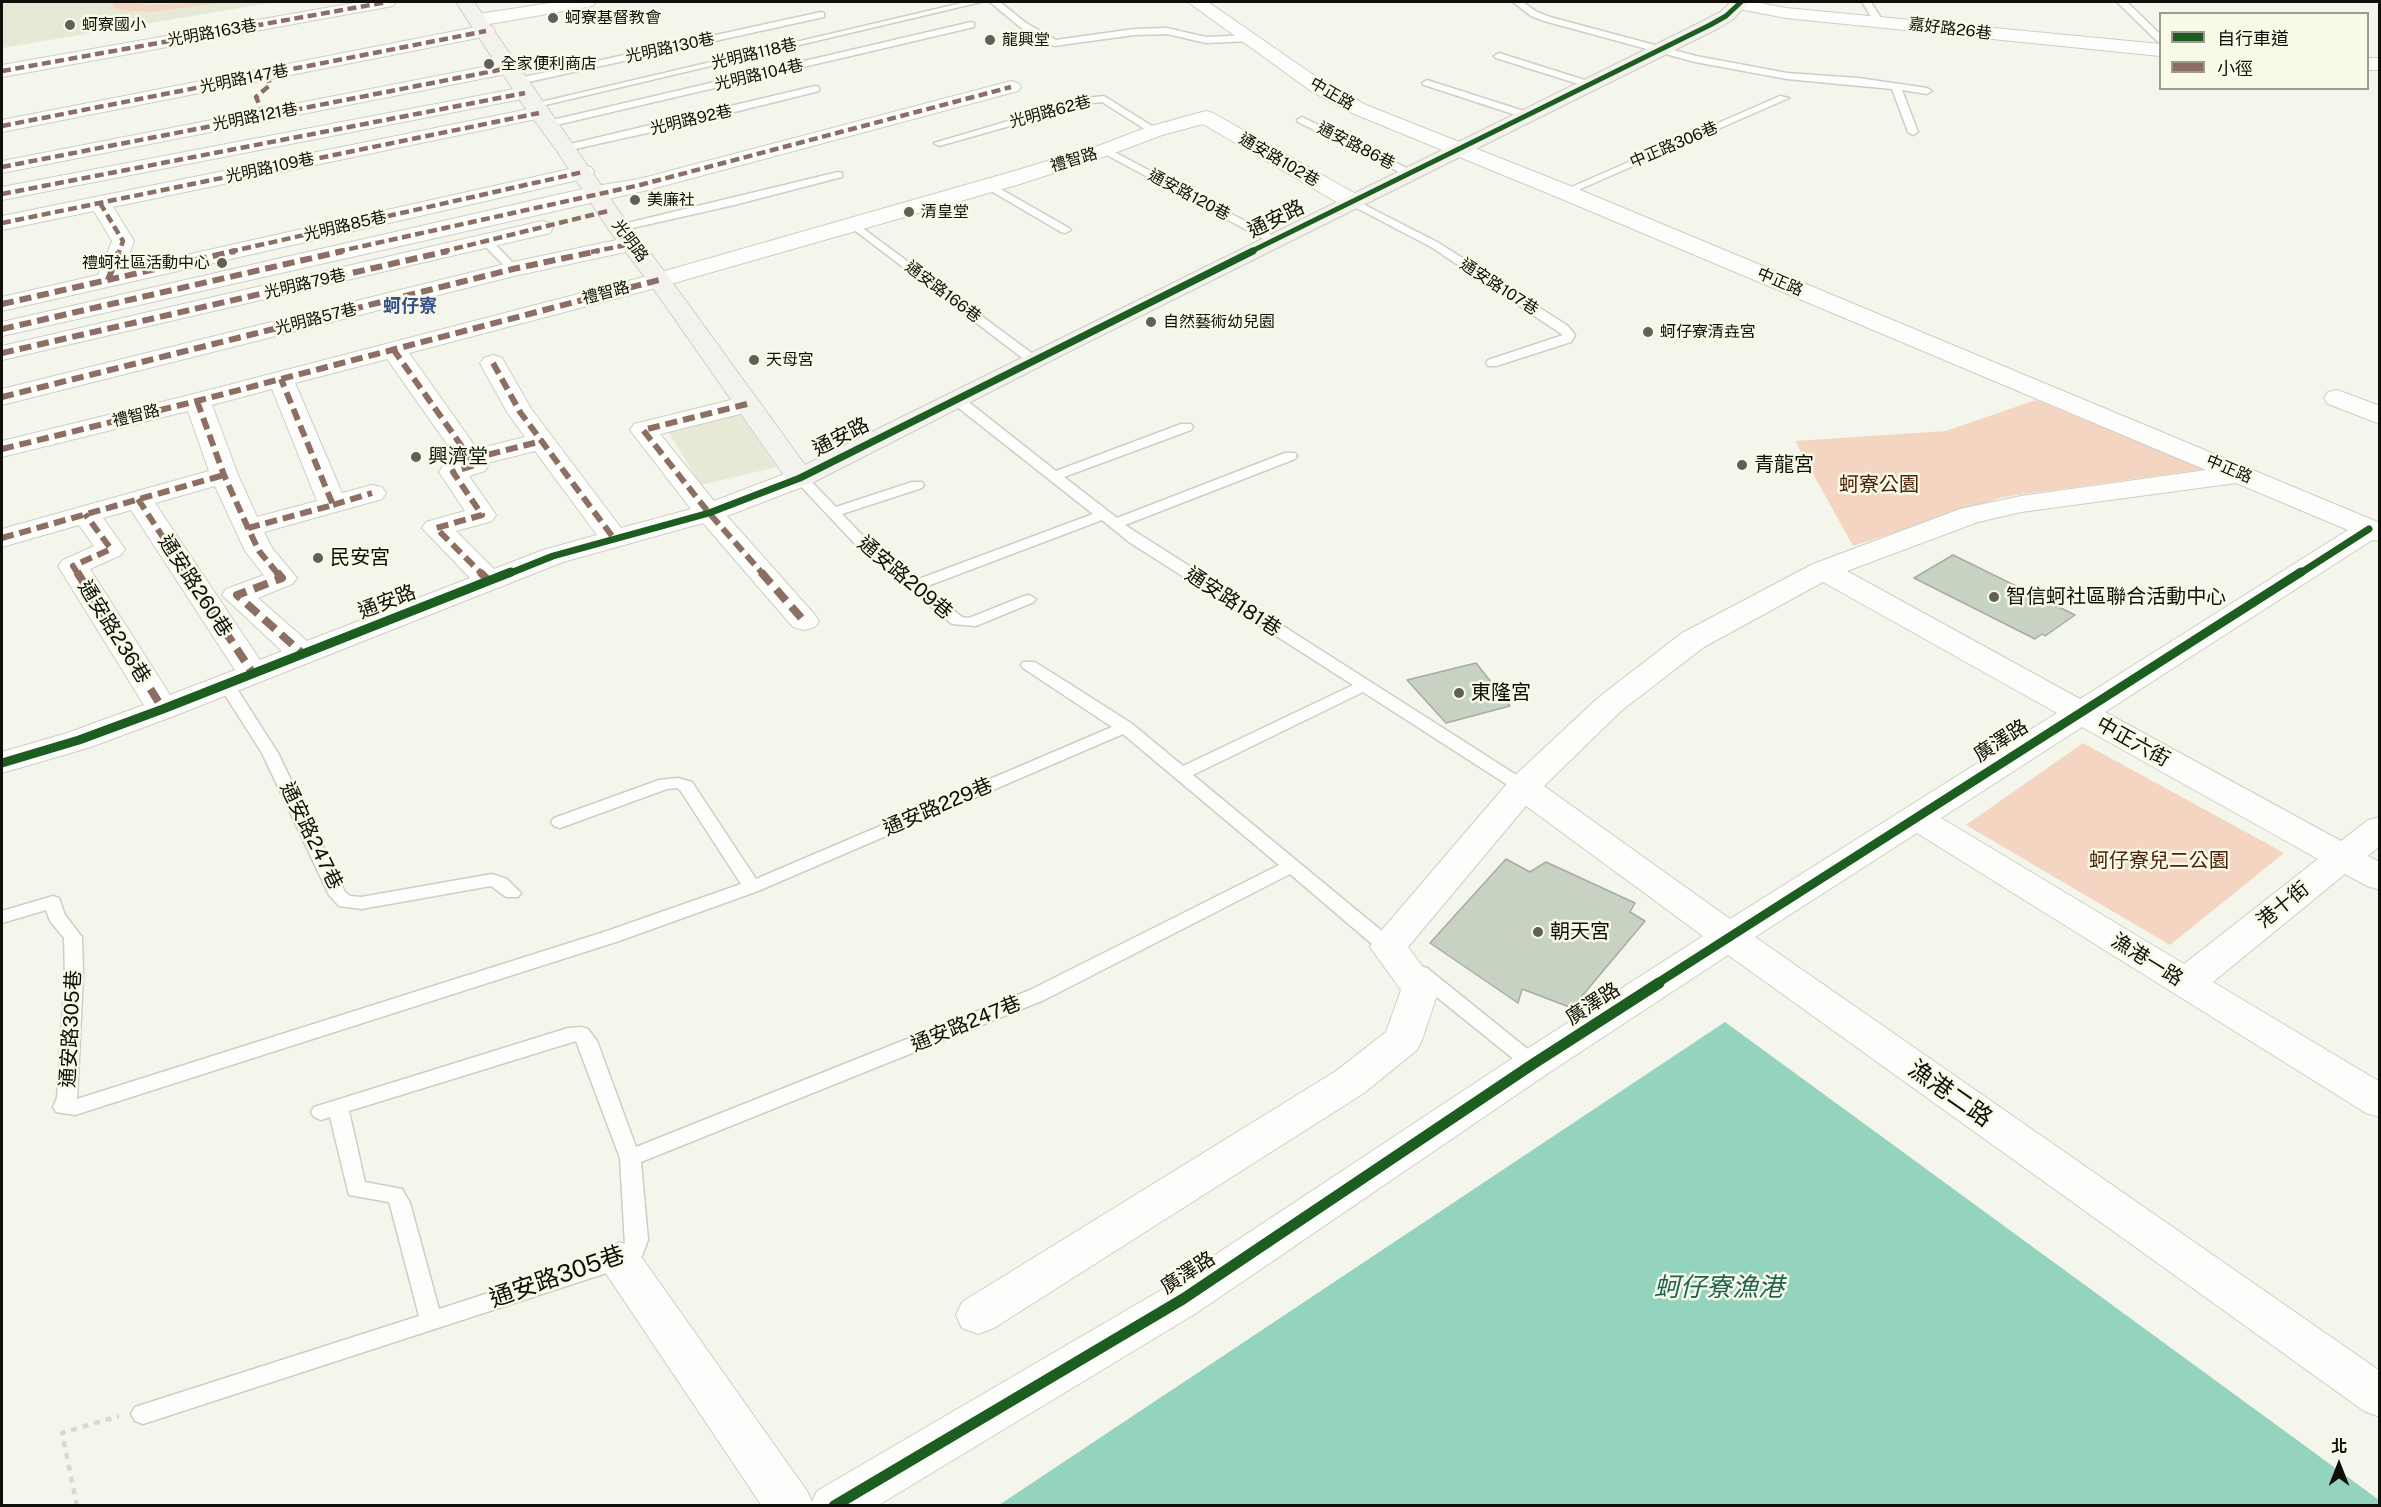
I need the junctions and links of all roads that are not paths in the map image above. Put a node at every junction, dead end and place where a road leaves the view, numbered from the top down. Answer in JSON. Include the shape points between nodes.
{"nodes":[{"id":1,"x":387,"y":2,"type":"edge"},
{"id":2,"x":587,"y":2,"type":"edge"},
{"id":3,"x":976,"y":2,"type":"edge"},
{"id":4,"x":994,"y":2,"type":"edge"},
{"id":5,"x":1197,"y":2,"type":"edge"},
{"id":6,"x":1518,"y":2,"type":"edge"},
{"id":7,"x":1867,"y":2,"type":"edge"},
{"id":8,"x":2122,"y":2,"type":"edge"},
{"id":9,"x":1741,"y":3,"type":"edge"},
{"id":10,"x":821,"y":15,"type":"dead end"},
{"id":11,"x":477,"y":18,"type":"edge"},
{"id":12,"x":1878,"y":21,"type":"junction"},
{"id":13,"x":971,"y":25,"type":"dead end"},
{"id":14,"x":1251,"y":38,"type":"junction"},
{"id":15,"x":2159,"y":38,"type":"edge"},
{"id":16,"x":2159,"y":50,"type":"edge"},
{"id":17,"x":1658,"y":51,"type":"junction"},
{"id":18,"x":1499,"y":56,"type":"dead end"},
{"id":19,"x":2,"y":71,"type":"edge"},
{"id":20,"x":267,"y":74,"type":"junction"},
{"id":21,"x":1427,"y":83,"type":"dead end"},
{"id":22,"x":1588,"y":84,"type":"junction"},
{"id":23,"x":1011,"y":87,"type":"dead end"},
{"id":24,"x":1896,"y":87,"type":"junction"},
{"id":25,"x":815,"y":89,"type":"dead end"},
{"id":26,"x":1928,"y":91,"type":"dead end"},
{"id":27,"x":529,"y":97,"type":"junction"},
{"id":28,"x":1784,"y":98,"type":"dead end"},
{"id":29,"x":264,"y":115,"type":"junction"},
{"id":30,"x":1526,"y":115,"type":"junction"},
{"id":31,"x":1206,"y":117,"type":"joint"},
{"id":32,"x":1302,"y":120,"type":"dead end"},
{"id":33,"x":2,"y":126,"type":"edge"},
{"id":34,"x":1155,"y":130,"type":"junction"},
{"id":35,"x":1913,"y":132,"type":"dead end"},
{"id":36,"x":939,"y":143,"type":"dead end"},
{"id":37,"x":566,"y":148,"type":"junction"},
{"id":38,"x":1106,"y":150,"type":"junction"},
{"id":39,"x":1459,"y":150,"type":"junction"},
{"id":40,"x":2,"y":167,"type":"edge"},
{"id":41,"x":583,"y":172,"type":"junction"},
{"id":42,"x":1409,"y":173,"type":"junction"},
{"id":43,"x":838,"y":175,"type":"dead end"},
{"id":44,"x":990,"y":186,"type":"junction"},
{"id":45,"x":1565,"y":192,"type":"junction"},
{"id":46,"x":2,"y":194,"type":"edge"},
{"id":47,"x":1353,"y":202,"type":"junction"},
{"id":48,"x":100,"y":203,"type":"junction"},
{"id":49,"x":613,"y":219,"type":"junction"},
{"id":50,"x":2,"y":223,"type":"edge"},
{"id":51,"x":853,"y":224,"type":"junction"},
{"id":52,"x":1065,"y":230,"type":"dead end"},
{"id":53,"x":1274,"y":240,"type":"junction"},
{"id":54,"x":487,"y":242,"type":"junction"},
{"id":55,"x":513,"y":269,"type":"junction"},
{"id":56,"x":108,"y":279,"type":"junction"},
{"id":57,"x":659,"y":280,"type":"junction"},
{"id":58,"x":2,"y":304,"type":"edge"},
{"id":59,"x":2,"y":329,"type":"edge"},
{"id":60,"x":393,"y":350,"type":"junction"},
{"id":61,"x":2,"y":353,"type":"edge"},
{"id":62,"x":1033,"y":360,"type":"junction"},
{"id":63,"x":494,"y":363,"type":"dead end"},
{"id":64,"x":1492,"y":363,"type":"dead end"},
{"id":65,"x":281,"y":379,"type":"junction"},
{"id":66,"x":2,"y":397,"type":"edge"},
{"id":67,"x":2337,"y":398,"type":"dead end"},
{"id":68,"x":956,"y":399,"type":"junction"},
{"id":69,"x":196,"y":401,"type":"junction"},
{"id":70,"x":747,"y":404,"type":"junction"},
{"id":71,"x":2379,"y":416,"type":"edge"},
{"id":72,"x":1186,"y":427,"type":"dead end"},
{"id":73,"x":542,"y":441,"type":"junction"},
{"id":74,"x":2,"y":449,"type":"edge"},
{"id":75,"x":1290,"y":456,"type":"dead end"},
{"id":76,"x":471,"y":459,"type":"junction"},
{"id":77,"x":2239,"y":474,"type":"junction"},
{"id":78,"x":224,"y":475,"type":"junction"},
{"id":79,"x":1053,"y":477,"type":"junction"},
{"id":80,"x":800,"y":478,"type":"junction"},
{"id":81,"x":917,"y":485,"type":"dead end"},
{"id":82,"x":372,"y":493,"type":"dead end"},
{"id":83,"x":138,"y":499,"type":"junction"},
{"id":84,"x":333,"y":505,"type":"junction"},
{"id":85,"x":709,"y":513,"type":"junction"},
{"id":86,"x":832,"y":513,"type":"junction"},
{"id":87,"x":85,"y":514,"type":"junction"},
{"id":88,"x":1109,"y":519,"type":"junction"},
{"id":89,"x":248,"y":528,"type":"junction"},
{"id":90,"x":2374,"y":531,"type":"edge"},
{"id":91,"x":2,"y":538,"type":"edge"},
{"id":92,"x":615,"y":540,"type":"junction"},
{"id":93,"x":1823,"y":570,"type":"junction"},
{"id":94,"x":489,"y":580,"type":"junction"},
{"id":95,"x":913,"y":586,"type":"junction"},
{"id":96,"x":1029,"y":599,"type":"dead end"},
{"id":97,"x":804,"y":621,"type":"dead end"},
{"id":98,"x":303,"y":654,"type":"junction"},
{"id":99,"x":1029,"y":665,"type":"dead end"},
{"id":100,"x":239,"y":678,"type":"junction"},
{"id":101,"x":1364,"y":686,"type":"junction"},
{"id":102,"x":163,"y":709,"type":"junction"},
{"id":103,"x":2079,"y":712,"type":"junction"},
{"id":104,"x":1125,"y":727,"type":"junction"},
{"id":105,"x":2,"y":763,"type":"edge"},
{"id":106,"x":1181,"y":774,"type":"junction"},
{"id":107,"x":1523,"y":788,"type":"junction"},
{"id":108,"x":1915,"y":817,"type":"junction"},
{"id":109,"x":561,"y":822,"type":"dead end"},
{"id":110,"x":2379,"y":828,"type":"edge"},
{"id":111,"x":2342,"y":858,"type":"junction"},
{"id":112,"x":1291,"y":866,"type":"junction"},
{"id":113,"x":2379,"y":878,"type":"edge"},
{"id":114,"x":752,"y":887,"type":"junction"},
{"id":115,"x":512,"y":893,"type":"dead end"},
{"id":116,"x":2,"y":917,"type":"edge"},
{"id":117,"x":1729,"y":937,"type":"junction"},
{"id":118,"x":1388,"y":947,"type":"junction"},
{"id":119,"x":2186,"y":983,"type":"junction"},
{"id":120,"x":1533,"y":1064,"type":"junction"},
{"id":121,"x":2379,"y":1102,"type":"edge"},
{"id":122,"x":630,"y":1158,"type":"junction"},
{"id":123,"x":620,"y":1260,"type":"junction"},
{"id":124,"x":978,"y":1315,"type":"dead end"},
{"id":125,"x":431,"y":1320,"type":"junction"},
{"id":126,"x":2379,"y":1397,"type":"edge"},
{"id":127,"x":136,"y":1414,"type":"road end"},
{"id":128,"x":790,"y":1506,"type":"edge"},
{"id":129,"x":834,"y":1506,"type":"edge"}],
"edges":[{"from":1,"to":19,"type":"street","name":"光明路163巷"},
{"from":2,"to":11,"type":"street","name":"光明路147巷"},
{"from":3,"to":27,"type":"lane","name":"光明路118巷"},
{"from":4,"to":14,"type":"lane","via":[[1054,43],[1167,31],[1206,40]]},
{"from":5,"to":14,"type":"street","name":"中正路"},
{"from":6,"to":17,"type":"lane","via":[[1547,19]]},
{"from":7,"to":12,"type":"lane"},
{"from":8,"to":15,"type":"lane"},
{"from":9,"to":12,"type":"street","name":"嘉好路26巷","via":[[1786,13]]},
{"from":9,"to":17,"type":"street","name":"通安路","via":[[1726,16]]},
{"from":10,"to":27,"type":"lane","name":"光明路130巷"},
{"from":11,"to":20,"type":"street","name":"光明路147巷"},
{"from":11,"to":27,"type":"street","name":"光明路"},
{"from":12,"to":16,"type":"street","name":"嘉好路26巷"},
{"from":13,"to":27,"type":"lane","name":"光明路104巷"},
{"from":14,"to":39,"type":"street","name":"中正路","via":[[1318,87],[1359,109]]},
{"from":17,"to":22,"type":"street","name":"通安路"},
{"from":17,"to":24,"type":"lane","via":[[1787,76]]},
{"from":18,"to":22,"type":"lane"},
{"from":20,"to":29,"type":"street","via":[[270,85],[256,97]]},
{"from":20,"to":33,"type":"street","name":"光明路147巷"},
{"from":21,"to":30,"type":"lane"},
{"from":22,"to":30,"type":"street","name":"通安路"},
{"from":23,"to":49,"type":"street","via":[[662,179]]},
{"from":24,"to":26,"type":"lane"},
{"from":24,"to":35,"type":"lane"},
{"from":25,"to":37,"type":"lane","name":"光明路92巷"},
{"from":27,"to":29,"type":"street","name":"光明路121巷"},
{"from":27,"to":37,"type":"street","name":"光明路"},
{"from":27,"to":46,"type":"street"},
{"from":27,"to":48,"type":"street","name":"光明路109巷"},
{"from":28,"to":45,"type":"lane","name":"中正路306巷"},
{"from":29,"to":40,"type":"street","name":"光明路121巷"},
{"from":30,"to":39,"type":"street","name":"通安路"},
{"from":31,"to":34,"type":"street","name":"禮智路"},
{"from":31,"to":47,"type":"street","name":"通安路102巷"},
{"from":32,"to":42,"type":"lane","name":"通安路86巷"},
{"from":34,"to":36,"type":"lane","name":"光明路62巷","via":[[1104,99]]},
{"from":34,"to":38,"type":"street","name":"禮智路"},
{"from":37,"to":41,"type":"street","name":"光明路"},
{"from":38,"to":44,"type":"street","name":"禮智路"},
{"from":38,"to":53,"type":"lane","name":"通安路120巷"},
{"from":39,"to":42,"type":"street","name":"通安路"},
{"from":39,"to":45,"type":"street","name":"中正路"},
{"from":41,"to":49,"type":"street","name":"光明路"},
{"from":41,"to":56,"type":"street","name":"光明路85巷"},
{"from":42,"to":47,"type":"street","name":"通安路"},
{"from":43,"to":49,"type":"lane","via":[[730,203]]},
{"from":44,"to":51,"type":"street","name":"禮智路"},
{"from":44,"to":52,"type":"lane"},
{"from":45,"to":77,"type":"street","name":"中正路"},
{"from":47,"to":53,"type":"street","name":"通安路"},
{"from":47,"to":64,"type":"lane","name":"通安路107巷","via":[[1435,245],[1569,335],[1567,339]]},
{"from":48,"to":50,"type":"street","name":"光明路109巷"},
{"from":48,"to":56,"type":"street","via":[[123,241]]},
{"from":49,"to":54,"type":"street","name":"光明路79巷"},
{"from":49,"to":55,"type":"street","name":"光明路57巷"},
{"from":49,"to":57,"type":"street","name":"光明路"},
{"from":49,"to":59,"type":"street","name":"光明路79巷"},
{"from":51,"to":57,"type":"street","name":"禮智路"},
{"from":51,"to":62,"type":"lane","name":"通安路166巷"},
{"from":53,"to":62,"type":"street","name":"通安路"},
{"from":54,"to":55,"type":"lane"},
{"from":54,"to":61,"type":"street","name":"光明路79巷"},
{"from":55,"to":66,"type":"street","name":"光明路57巷"},
{"from":56,"to":58,"type":"street","name":"光明路85巷"},
{"from":57,"to":60,"type":"street","name":"禮智路"},
{"from":57,"to":70,"type":"street","name":"光明路"},
{"from":60,"to":65,"type":"street","name":"禮智路"},
{"from":60,"to":76,"type":"street"},
{"from":62,"to":68,"type":"street","name":"通安路"},
{"from":63,"to":73,"type":"street","via":[[520,412]]},
{"from":65,"to":69,"type":"street","name":"禮智路"},
{"from":65,"to":84,"type":"street"},
{"from":67,"to":71,"type":"street"},
{"from":68,"to":79,"type":"lane","name":"通安路181巷"},
{"from":68,"to":80,"type":"street","name":"通安路"},
{"from":69,"to":74,"type":"street","name":"禮智路"},
{"from":69,"to":78,"type":"street"},
{"from":70,"to":80,"type":"street","name":"光明路"},
{"from":70,"to":85,"type":"street","via":[[643,430]]},
{"from":72,"to":79,"type":"lane"},
{"from":73,"to":76,"type":"street"},
{"from":73,"to":92,"type":"street"},
{"from":75,"to":88,"type":"lane"},
{"from":76,"to":94,"type":"street","via":[[476,465],[453,472],[482,515],[436,528]]},
{"from":77,"to":90,"type":"street","name":"中正路"},
{"from":77,"to":93,"type":"street","via":[[2021,504],[1970,515]]},
{"from":78,"to":83,"type":"street"},
{"from":78,"to":89,"type":"street"},
{"from":79,"to":88,"type":"lane","name":"通安路181巷"},
{"from":80,"to":85,"type":"street","name":"通安路"},
{"from":80,"to":86,"type":"lane","name":"通安路209巷"},
{"from":81,"to":86,"type":"lane"},
{"from":82,"to":84,"type":"street"},
{"from":83,"to":87,"type":"street"},
{"from":83,"to":100,"type":"street","name":"通安路260巷"},
{"from":84,"to":89,"type":"street"},
{"from":85,"to":92,"type":"street","name":"通安路"},
{"from":85,"to":97,"type":"street"},
{"from":86,"to":95,"type":"lane","name":"通安路209巷"},
{"from":87,"to":91,"type":"street"},
{"from":87,"to":102,"type":"street","name":"通安路236巷","via":[[111,549],[73,566]]},
{"from":88,"to":95,"type":"lane"},
{"from":88,"to":101,"type":"lane","name":"通安路181巷","via":[[1134,539]]},
{"from":89,"to":98,"type":"street","via":[[259,551],[282,578],[237,595]]},
{"from":90,"to":103,"type":"street","name":"廣澤路"},
{"from":92,"to":94,"type":"street","name":"通安路","via":[[553,556]]},
{"from":93,"to":103,"type":"street","name":"中正六街"},
{"from":93,"to":107,"type":"street","via":[[1693,640],[1610,704]]},
{"from":94,"to":98,"type":"street","name":"通安路"},
{"from":95,"to":96,"type":"lane","name":"通安路209巷","via":[[963,623]]},
{"from":98,"to":100,"type":"street","name":"通安路"},
{"from":99,"to":104,"type":"lane"},
{"from":100,"to":102,"type":"street","name":"通安路"},
{"from":100,"to":115,"type":"lane","name":"通安路247巷","via":[[270,753],[338,895],[345,902],[361,903],[492,880]]},
{"from":101,"to":106,"type":"lane"},
{"from":101,"to":107,"type":"lane","name":"通安路181巷"},
{"from":102,"to":105,"type":"street","name":"通安路"},
{"from":103,"to":108,"type":"street","name":"廣澤路"},
{"from":103,"to":111,"type":"street","name":"中正六街"},
{"from":104,"to":106,"type":"lane"},
{"from":104,"to":114,"type":"lane","name":"通安路229巷"},
{"from":106,"to":112,"type":"lane"},
{"from":107,"to":117,"type":"street","name":"漁港二路"},
{"from":107,"to":118,"type":"street"},
{"from":108,"to":117,"type":"street","name":"廣澤路"},
{"from":108,"to":119,"type":"street","name":"漁港一路"},
{"from":109,"to":114,"type":"lane","via":[[665,784],[678,783],[686,786]]},
{"from":110,"to":111,"type":"street","name":"港十街"},
{"from":111,"to":113,"type":"street","name":"中正六街"},
{"from":111,"to":119,"type":"street","name":"港十街"},
{"from":112,"to":118,"type":"lane"},
{"from":112,"to":122,"type":"lane","name":"通安路247巷","via":[[1037,995]]},
{"from":114,"to":116,"type":"lane","name":"通安路305巷","via":[[544,958],[75,1107],[63,1107],[67,1098],[73,937],[56,917],[53,902]]},
{"from":117,"to":120,"type":"street","name":"廣澤路"},
{"from":117,"to":126,"type":"street","name":"漁港二路"},
{"from":118,"to":120,"type":"lane"},
{"from":118,"to":124,"type":"street","via":[[1420,989],[1403,1040],[1350,1082]]},
{"from":119,"to":121,"type":"street","name":"漁港一路"},
{"from":120,"to":129,"type":"street","name":"廣澤路","via":[[1183,1299]]},
{"from":122,"to":123,"type":"lane","name":"通安路305巷","via":[[637,1240],[634,1250]]},
{"from":122,"to":125,"type":"lane","name":"通安路305巷","via":[[587,1041],[581,1035],[568,1035],[329,1109],[356,1189],[395,1195],[400,1203]]},
{"from":123,"to":125,"type":"lane","name":"通安路305巷"},
{"from":123,"to":128,"type":"street"},
{"from":125,"to":127,"type":"lane","name":"通安路305巷"}]}
